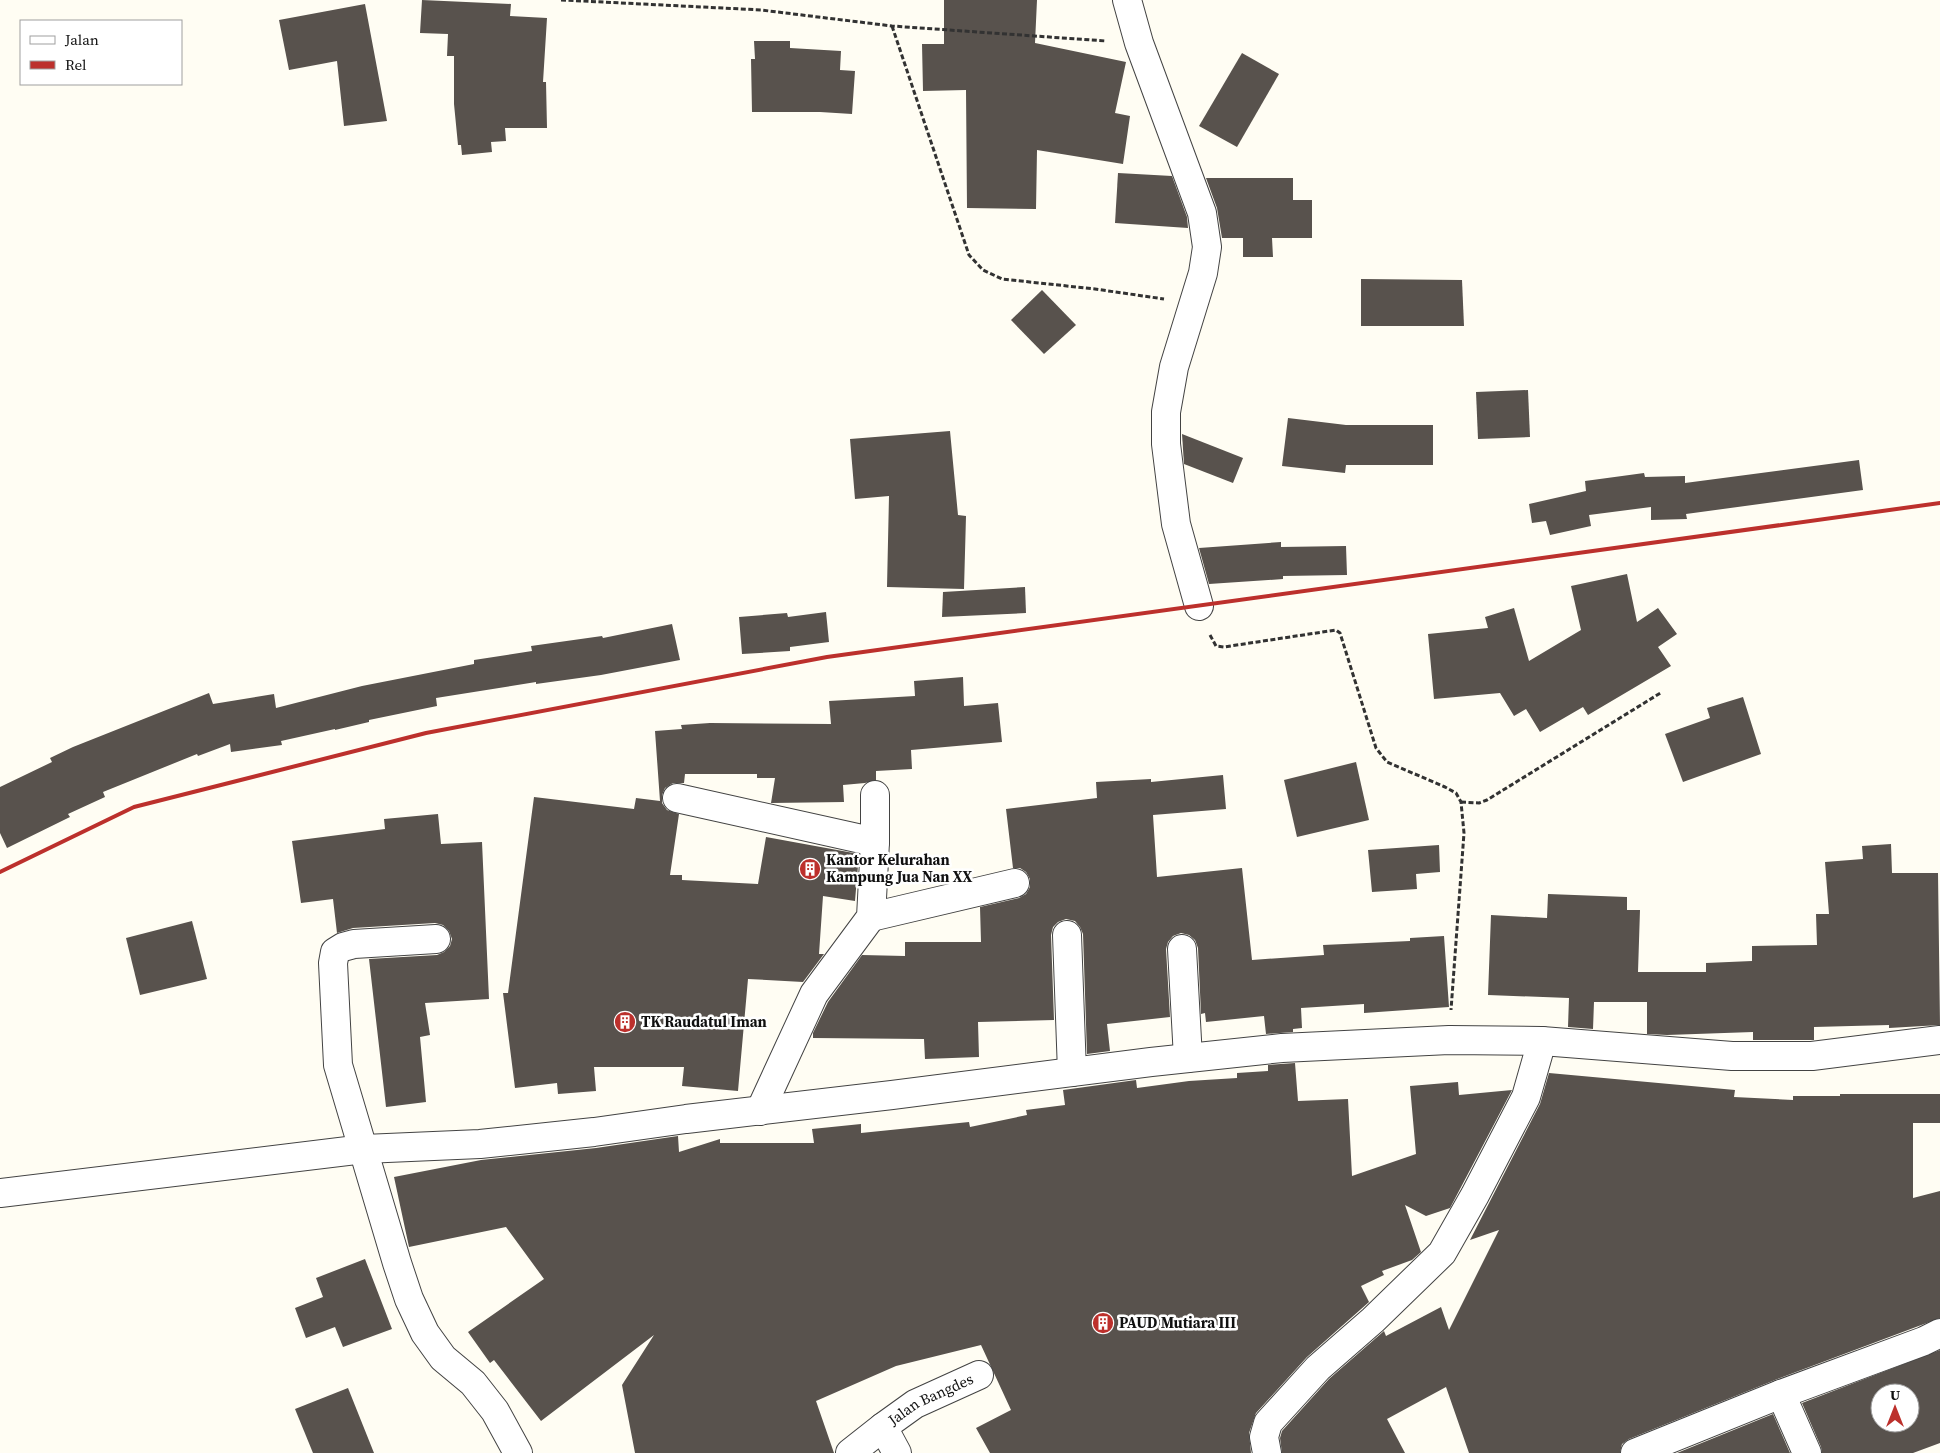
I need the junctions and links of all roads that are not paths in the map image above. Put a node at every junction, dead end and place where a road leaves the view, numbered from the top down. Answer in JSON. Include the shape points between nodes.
{"nodes":[{"id":1,"x":1127,"y":0,"type":"edge"},
{"id":2,"x":1199,"y":606,"type":"road end"},
{"id":3,"x":875,"y":795,"type":"dead end"},
{"id":4,"x":677,"y":798,"type":"dead end"},
{"id":5,"x":875,"y":842,"type":"junction"},
{"id":6,"x":1015,"y":882,"type":"dead end"},
{"id":7,"x":871,"y":917,"type":"junction"},
{"id":8,"x":1067,"y":935,"type":"dead end"},
{"id":9,"x":436,"y":939,"type":"dead end"},
{"id":10,"x":1182,"y":949,"type":"dead end"},
{"id":11,"x":1940,"y":1040,"type":"edge"},
{"id":12,"x":1542,"y":1041,"type":"junction"},
{"id":13,"x":1188,"y":1058,"type":"junction"},
{"id":14,"x":1072,"y":1072,"type":"junction"},
{"id":15,"x":760,"y":1111,"type":"junction"},
{"id":16,"x":364,"y":1150,"type":"junction"},
{"id":17,"x":0,"y":1192,"type":"edge"},
{"id":18,"x":1940,"y":1333,"type":"edge"},
{"id":19,"x":978,"y":1375,"type":"dead end"},
{"id":20,"x":1781,"y":1394,"type":"junction"},
{"id":21,"x":883,"y":1427,"type":"junction"},
{"id":22,"x":518,"y":1453,"type":"edge"},
{"id":23,"x":850,"y":1453,"type":"edge"},
{"id":24,"x":897,"y":1453,"type":"edge"},
{"id":25,"x":1267,"y":1453,"type":"edge"},
{"id":26,"x":1635,"y":1453,"type":"edge"},
{"id":27,"x":1807,"y":1453,"type":"edge"}],
"edges":[{"from":1,"to":2,"type":"street","via":[[1139,44],[1202,213],[1207,247],[1203,273],[1174,367],[1166,412],[1166,444],[1176,524]]},
{"from":3,"to":5,"type":"street"},
{"from":4,"to":5,"type":"street"},
{"from":5,"to":7,"type":"street"},
{"from":6,"to":7,"type":"street"},
{"from":7,"to":15,"type":"street","via":[[814,994]]},
{"from":8,"to":14,"type":"street"},
{"from":9,"to":16,"type":"street","via":[[361,944],[343,947],[336,952],[333,964],[338,1065]]},
{"from":10,"to":13,"type":"street"},
{"from":11,"to":12,"type":"street","via":[[1812,1056],[1732,1056]]},
{"from":12,"to":13,"type":"street","via":[[1449,1040],[1282,1048]]},
{"from":12,"to":25,"type":"street","via":[[1526,1098],[1442,1253],[1318,1368],[1268,1423],[1264,1437]]},
{"from":13,"to":14,"type":"street"},
{"from":14,"to":15,"type":"street"},
{"from":15,"to":16,"type":"street","via":[[480,1144]]},
{"from":16,"to":17,"type":"street"},
{"from":16,"to":22,"type":"street","via":[[397,1263],[425,1333],[443,1358],[473,1383],[495,1412]]},
{"from":18,"to":20,"type":"street"},
{"from":19,"to":21,"type":"street","name":"Jalan Bangdes","via":[[915,1404]]},
{"from":20,"to":26,"type":"street"},
{"from":20,"to":27,"type":"street"},
{"from":21,"to":23,"type":"street"},
{"from":21,"to":24,"type":"street","name":"Jalan Bangdes"}]}
